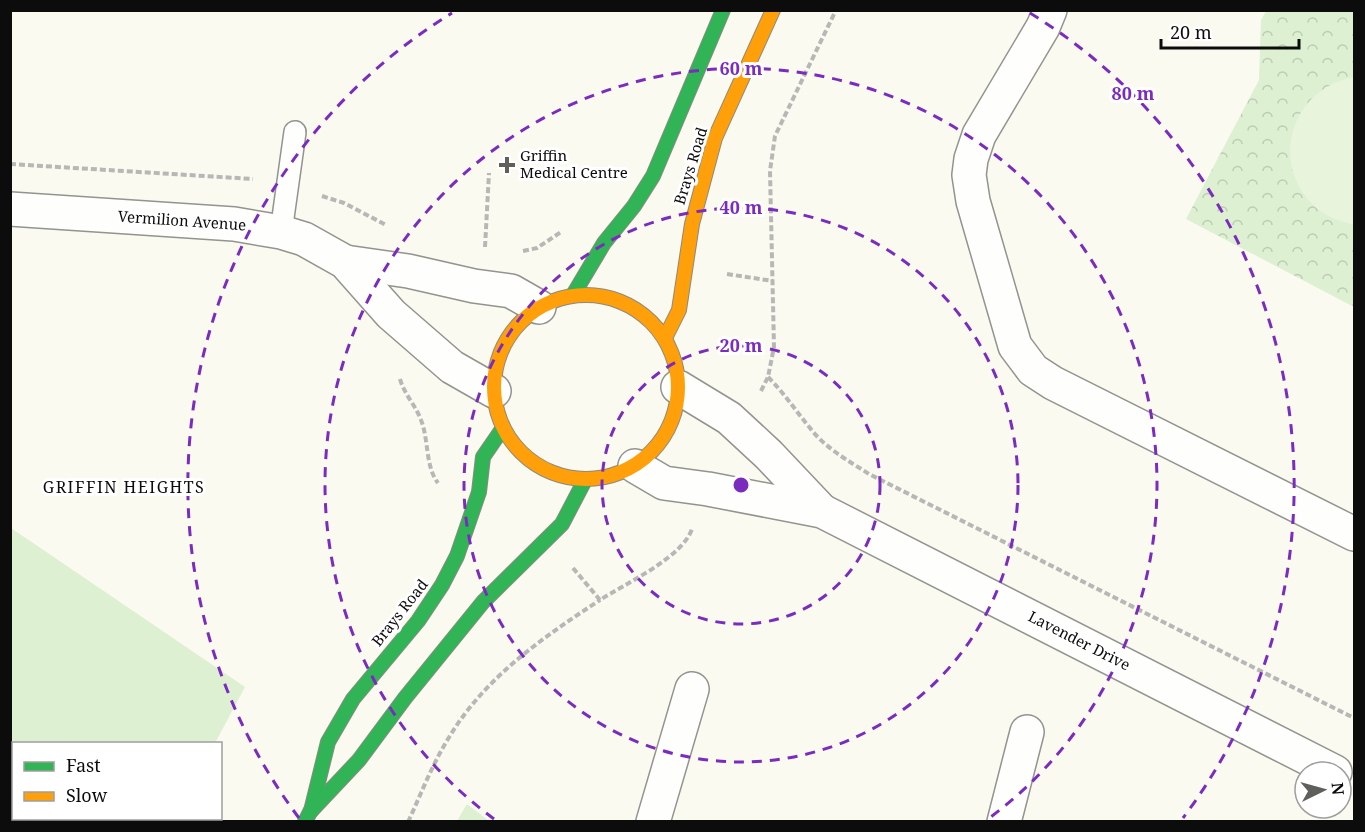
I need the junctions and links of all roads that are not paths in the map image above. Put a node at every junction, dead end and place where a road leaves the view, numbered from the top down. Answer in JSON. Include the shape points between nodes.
{"nodes":[{"id":1,"x":723,"y":10,"type":"edge"},
{"id":2,"x":773,"y":10,"type":"edge"},
{"id":3,"x":1050,"y":10,"type":"edge"},
{"id":4,"x":295,"y":132,"type":"dead end"},
{"id":5,"x":10,"y":209,"type":"edge"},
{"id":6,"x":281,"y":231,"type":"junction"},
{"id":7,"x":345,"y":262,"type":"junction"},
{"id":8,"x":573,"y":296,"type":"junction"},
{"id":9,"x":540,"y":307,"type":"junction"},
{"id":10,"x":665,"y":338,"type":"junction"},
{"id":11,"x":678,"y":387,"type":"junction"},
{"id":12,"x":494,"y":391,"type":"junction"},
{"id":13,"x":503,"y":428,"type":"junction"},
{"id":14,"x":635,"y":466,"type":"junction"},
{"id":15,"x":585,"y":480,"type":"junction"},
{"id":16,"x":822,"y":511,"type":"junction"},
{"id":17,"x":1354,"y":534,"type":"edge"},
{"id":18,"x":692,"y":689,"type":"dead end"},
{"id":19,"x":1027,"y":732,"type":"dead end"},
{"id":20,"x":1311,"y":760,"type":"edge"},
{"id":21,"x":308,"y":817,"type":"edge"},
{"id":22,"x":653,"y":822,"type":"edge"},
{"id":23,"x":1004,"y":822,"type":"edge"}],
"edges":[{"from":1,"to":8,"type":"main road","name":"Brays Road","via":[[653,176],[604,243]]},
{"from":2,"to":10,"type":"main road","name":"Brays Road","via":[[715,138],[692,224],[679,310]]},
{"from":3,"to":17,"type":"street","via":[[979,135],[970,159],[973,201],[1016,346],[1033,370],[1053,383]]},
{"from":4,"to":6,"type":"lane"},
{"from":5,"to":6,"type":"street","name":"Vermilion Avenue","via":[[234,224]]},
{"from":6,"to":7,"type":"street","name":"Vermilion Avenue"},
{"from":7,"to":9,"type":"street","name":"Vermilion Avenue","via":[[511,291]]},
{"from":7,"to":12,"type":"street","name":"Vermilion Avenue","via":[[391,314],[452,368]]},
{"from":8,"to":9,"type":"main road"},
{"from":8,"to":10,"type":"main road","via":[[600,296],[626,303],[648,318]]},
{"from":9,"to":12,"type":"main road","via":[[520,322],[505,342],[496,366]]},
{"from":10,"to":11,"type":"main road","via":[[675,362]]},
{"from":11,"to":14,"type":"main road","via":[[673,418],[658,445]]},
{"from":11,"to":16,"type":"street","name":"Lavender Drive","via":[[729,418]]},
{"from":12,"to":13,"type":"main road"},
{"from":13,"to":15,"type":"main road","via":[[517,449],[536,465],[560,476]]},
{"from":13,"to":21,"type":"main road","name":"Brays Road","via":[[483,457],[479,492],[457,556],[418,621],[353,699],[328,742]]},
{"from":14,"to":15,"type":"main road","via":[[611,477]]},
{"from":14,"to":16,"type":"street","name":"Lavender Drive","via":[[664,483]]},
{"from":15,"to":21,"type":"main road","name":"Brays Road","via":[[562,524],[483,602],[359,760]]},
{"from":16,"to":20,"type":"street","name":"Lavender Drive"},
{"from":18,"to":22,"type":"street"},
{"from":19,"to":23,"type":"street"}]}
